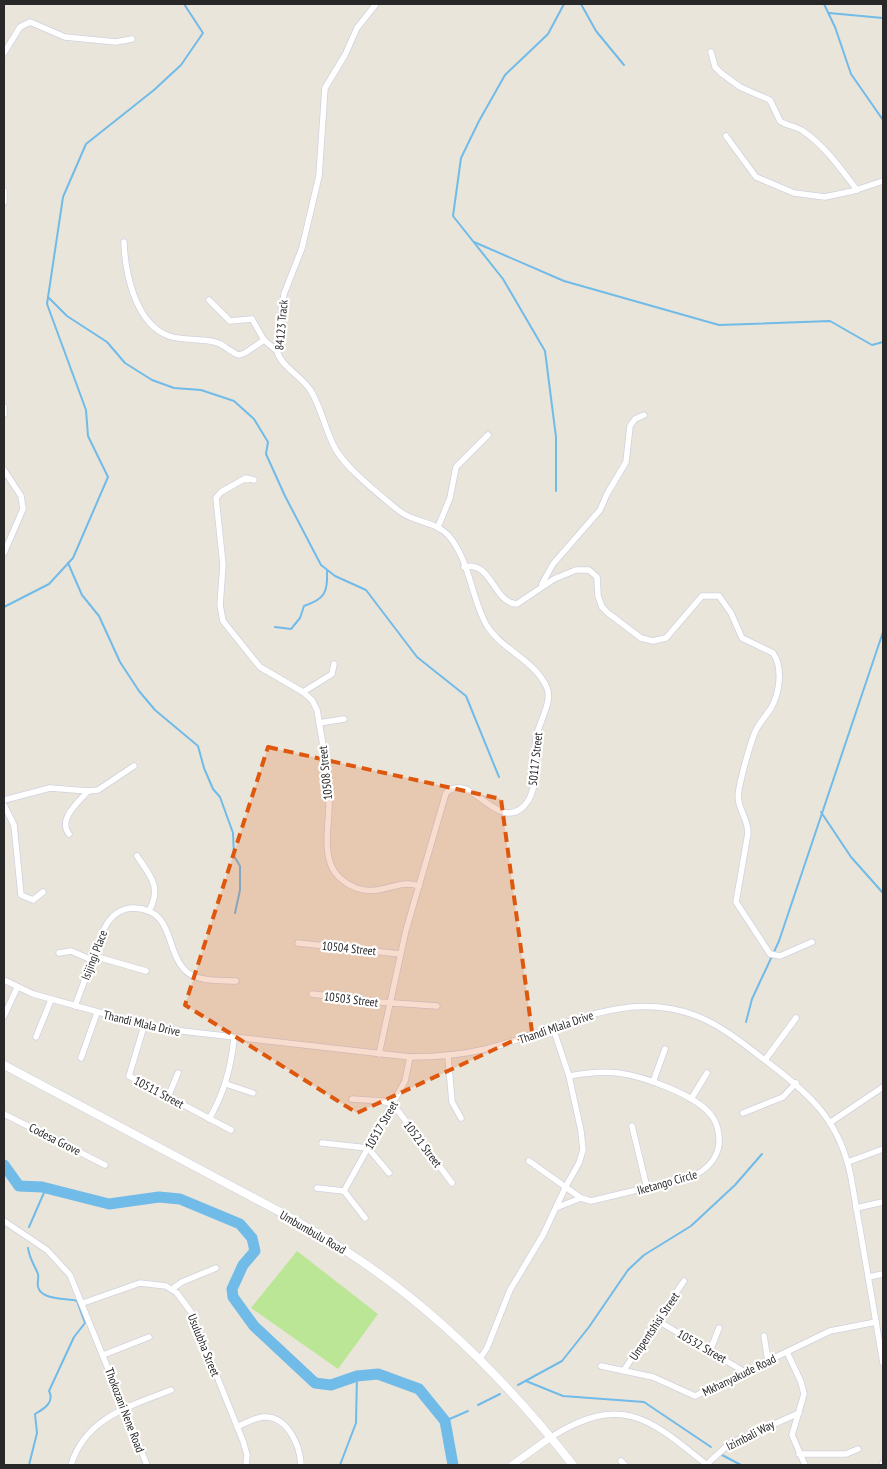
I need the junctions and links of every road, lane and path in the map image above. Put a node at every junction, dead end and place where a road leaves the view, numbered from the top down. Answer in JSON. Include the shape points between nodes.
{"nodes":[{"id":1,"x":376,"y":4,"type":"edge"},
{"id":2,"x":132,"y":39,"type":"dead end"},
{"id":3,"x":711,"y":52,"type":"dead end"},
{"id":4,"x":4,"y":53,"type":"edge"},
{"id":5,"x":726,"y":136,"type":"dead end"},
{"id":6,"x":883,"y":181,"type":"edge"},
{"id":7,"x":857,"y":190,"type":"junction"},
{"id":8,"x":4,"y":191,"type":"edge"},
{"id":9,"x":4,"y":202,"type":"edge"},
{"id":10,"x":124,"y":242,"type":"dead end"},
{"id":11,"x":209,"y":300,"type":"dead end"},
{"id":12,"x":264,"y":340,"type":"junction"},
{"id":13,"x":277,"y":351,"type":"junction"},
{"id":14,"x":4,"y":407,"type":"edge"},
{"id":15,"x":4,"y":414,"type":"edge"},
{"id":16,"x":644,"y":415,"type":"dead end"},
{"id":17,"x":488,"y":435,"type":"dead end"},
{"id":18,"x":4,"y":470,"type":"edge"},
{"id":19,"x":254,"y":480,"type":"dead end"},
{"id":20,"x":438,"y":527,"type":"junction"},
{"id":21,"x":4,"y":553,"type":"edge"},
{"id":22,"x":464,"y":567,"type":"junction"},
{"id":23,"x":542,"y":585,"type":"junction"},
{"id":24,"x":334,"y":664,"type":"dead end"},
{"id":25,"x":303,"y":692,"type":"junction"},
{"id":26,"x":344,"y":719,"type":"dead end"},
{"id":27,"x":320,"y":723,"type":"junction"},
{"id":28,"x":134,"y":766,"type":"dead end"},
{"id":29,"x":88,"y":791,"type":"junction"},
{"id":30,"x":4,"y":800,"type":"edge"},
{"id":31,"x":4,"y":806,"type":"edge"},
{"id":32,"x":69,"y":834,"type":"dead end"},
{"id":33,"x":137,"y":856,"type":"dead end"},
{"id":34,"x":419,"y":886,"type":"junction"},
{"id":35,"x":43,"y":892,"type":"dead end"},
{"id":36,"x":149,"y":911,"type":"junction"},
{"id":37,"x":812,"y":942,"type":"dead end"},
{"id":38,"x":298,"y":943,"type":"dead end"},
{"id":39,"x":60,"y":952,"type":"dead end"},
{"id":40,"x":400,"y":954,"type":"junction"},
{"id":41,"x":93,"y":958,"type":"junction"},
{"id":42,"x":146,"y":971,"type":"dead end"},
{"id":43,"x":4,"y":980,"type":"edge"},
{"id":44,"x":236,"y":981,"type":"dead end"},
{"id":45,"x":17,"y":988,"type":"junction"},
{"id":46,"x":312,"y":994,"type":"dead end"},
{"id":47,"x":51,"y":1000,"type":"junction"},
{"id":48,"x":389,"y":1003,"type":"junction"},
{"id":49,"x":75,"y":1006,"type":"junction"},
{"id":50,"x":437,"y":1006,"type":"dead end"},
{"id":51,"x":97,"y":1013,"type":"junction"},
{"id":52,"x":4,"y":1016,"type":"edge"},
{"id":53,"x":796,"y":1018,"type":"dead end"},
{"id":54,"x":144,"y":1026,"type":"junction"},
{"id":55,"x":553,"y":1028,"type":"junction"},
{"id":56,"x":36,"y":1038,"type":"dead end"},
{"id":57,"x":234,"y":1039,"type":"junction"},
{"id":58,"x":665,"y":1049,"type":"dead end"},
{"id":59,"x":379,"y":1054,"type":"junction"},
{"id":60,"x":448,"y":1056,"type":"junction"},
{"id":61,"x":410,"y":1057,"type":"junction"},
{"id":62,"x":81,"y":1058,"type":"dead end"},
{"id":63,"x":765,"y":1060,"type":"junction"},
{"id":64,"x":4,"y":1065,"type":"edge"},
{"id":65,"x":707,"y":1072,"type":"dead end"},
{"id":66,"x":178,"y":1073,"type":"dead end"},
{"id":67,"x":569,"y":1076,"type":"junction"},
{"id":68,"x":653,"y":1082,"type":"junction"},
{"id":69,"x":796,"y":1083,"type":"junction"},
{"id":70,"x":226,"y":1084,"type":"junction"},
{"id":71,"x":883,"y":1087,"type":"edge"},
{"id":72,"x":253,"y":1093,"type":"dead end"},
{"id":73,"x":168,"y":1097,"type":"junction"},
{"id":74,"x":352,"y":1099,"type":"dead end"},
{"id":75,"x":691,"y":1099,"type":"junction"},
{"id":76,"x":393,"y":1104,"type":"junction"},
{"id":77,"x":744,"y":1112,"type":"dead end"},
{"id":78,"x":4,"y":1114,"type":"edge"},
{"id":79,"x":461,"y":1118,"type":"dead end"},
{"id":80,"x":209,"y":1119,"type":"junction"},
{"id":81,"x":831,"y":1122,"type":"junction"},
{"id":82,"x":632,"y":1126,"type":"dead end"},
{"id":83,"x":231,"y":1130,"type":"dead end"},
{"id":84,"x":322,"y":1143,"type":"dead end"},
{"id":85,"x":368,"y":1148,"type":"junction"},
{"id":86,"x":883,"y":1149,"type":"edge"},
{"id":87,"x":529,"y":1161,"type":"dead end"},
{"id":88,"x":848,"y":1162,"type":"junction"},
{"id":89,"x":105,"y":1165,"type":"dead end"},
{"id":90,"x":389,"y":1173,"type":"dead end"},
{"id":91,"x":452,"y":1183,"type":"dead end"},
{"id":92,"x":566,"y":1186,"type":"junction"},
{"id":93,"x":317,"y":1188,"type":"dead end"},
{"id":94,"x":647,"y":1188,"type":"junction"},
{"id":95,"x":344,"y":1190,"type":"junction"},
{"id":96,"x":581,"y":1198,"type":"junction"},
{"id":97,"x":883,"y":1202,"type":"edge"},
{"id":98,"x":558,"y":1207,"type":"junction"},
{"id":99,"x":856,"y":1208,"type":"junction"},
{"id":100,"x":365,"y":1218,"type":"dead end"},
{"id":101,"x":4,"y":1221,"type":"edge"},
{"id":102,"x":216,"y":1268,"type":"dead end"},
{"id":103,"x":883,"y":1274,"type":"edge"},
{"id":104,"x":868,"y":1277,"type":"junction"},
{"id":105,"x":684,"y":1281,"type":"dead end"},
{"id":106,"x":172,"y":1289,"type":"junction"},
{"id":107,"x":83,"y":1303,"type":"junction"},
{"id":108,"x":658,"y":1321,"type":"junction"},
{"id":109,"x":876,"y":1322,"type":"junction"},
{"id":110,"x":719,"y":1328,"type":"dead end"},
{"id":111,"x":764,"y":1336,"type":"dead end"},
{"id":112,"x":149,"y":1337,"type":"dead end"},
{"id":113,"x":710,"y":1351,"type":"junction"},
{"id":114,"x":787,"y":1352,"type":"junction"},
{"id":115,"x":103,"y":1355,"type":"junction"},
{"id":116,"x":479,"y":1360,"type":"junction"},
{"id":117,"x":768,"y":1361,"type":"junction"},
{"id":118,"x":883,"y":1363,"type":"edge"},
{"id":119,"x":601,"y":1366,"type":"dead end"},
{"id":120,"x":624,"y":1370,"type":"junction"},
{"id":121,"x":745,"y":1372,"type":"junction"},
{"id":122,"x":171,"y":1390,"type":"dead end"},
{"id":123,"x":124,"y":1408,"type":"junction"},
{"id":124,"x":798,"y":1413,"type":"junction"},
{"id":125,"x":237,"y":1427,"type":"junction"},
{"id":126,"x":551,"y":1438,"type":"junction"},
{"id":127,"x":858,"y":1449,"type":"dead end"},
{"id":128,"x":799,"y":1454,"type":"junction"},
{"id":129,"x":71,"y":1465,"type":"edge"},
{"id":130,"x":147,"y":1465,"type":"edge"},
{"id":131,"x":246,"y":1465,"type":"edge"},
{"id":132,"x":301,"y":1465,"type":"edge"},
{"id":133,"x":512,"y":1465,"type":"edge"},
{"id":134,"x":573,"y":1465,"type":"edge"},
{"id":135,"x":707,"y":1465,"type":"edge"},
{"id":136,"x":806,"y":1465,"type":"edge"}],
"edges":[{"from":1,"to":13,"type":"street","name":"84123 Track","via":[[357,28],[346,55],[325,88],[319,176],[302,248],[284,294]]},
{"from":2,"to":4,"type":"street","via":[[116,42],[65,37],[30,22],[20,27]]},
{"from":3,"to":7,"type":"street","via":[[721,73],[740,87],[770,100],[780,121],[812,138]]},
{"from":5,"to":7,"type":"street","via":[[752,174],[767,183],[817,198]]},
{"from":6,"to":7,"type":"street"},
{"from":8,"to":9,"type":"street"},
{"from":10,"to":12,"type":"street","via":[[126,266],[135,298],[141,311],[164,333],[217,342],[239,355]]},
{"from":11,"to":12,"type":"street","via":[[230,321],[252,319]]},
{"from":12,"to":13,"type":"street"},
{"from":13,"to":20,"type":"street","name":"84123 Track","via":[[280,359],[310,389],[332,443],[347,464],[405,515]]},
{"from":14,"to":15,"type":"street"},
{"from":16,"to":23,"type":"street","via":[[630,426],[626,462],[600,510],[552,564]]},
{"from":17,"to":20,"type":"street","via":[[456,467],[450,498]]},
{"from":18,"to":21,"type":"street","via":[[21,496],[24,510]]},
{"from":19,"to":25,"type":"street","name":"10508 Street","via":[[246,478],[216,498],[223,565],[221,616],[260,667]]},
{"from":20,"to":22,"type":"street","via":[[450,538]]},
{"from":22,"to":23,"type":"street","via":[[480,569],[513,604],[521,603]]},
{"from":22,"to":34,"type":"street","name":"50117 Street","via":[[481,613],[498,641],[517,653],[542,681],[548,691],[547,701],[535,741],[533,787],[526,804],[507,812],[496,810],[462,788],[449,790],[444,797]]},
{"from":23,"to":37,"type":"street","via":[[568,572],[584,569],[593,572],[597,577],[602,607],[632,633],[653,641],[666,638],[702,596],[719,596],[742,638],[774,654],[778,692],[755,732],[738,790],[738,803],[748,833],[736,902],[770,954],[780,956]]},
{"from":24,"to":25,"type":"street","via":[[332,674]]},
{"from":25,"to":27,"type":"street","name":"10508 Street","via":[[315,704]]},
{"from":26,"to":27,"type":"street"},
{"from":27,"to":34,"type":"street","name":"10508 Street","via":[[329,799],[328,857],[335,872],[349,884],[365,890],[380,891],[409,883]]},
{"from":28,"to":29,"type":"street","via":[[104,787]]},
{"from":29,"to":30,"type":"street","via":[[50,788]]},
{"from":29,"to":32,"type":"street","via":[[65,820]]},
{"from":31,"to":35,"type":"street","via":[[14,825],[20,895],[34,900]]},
{"from":33,"to":36,"type":"street","via":[[156,887]]},
{"from":34,"to":40,"type":"street"},
{"from":36,"to":41,"type":"street","name":"Isijingi Place","via":[[131,908],[114,914],[104,929]]},
{"from":36,"to":44,"type":"street","via":[[166,928],[187,972],[205,978]]},
{"from":38,"to":40,"type":"street","name":"10504 Street"},
{"from":39,"to":41,"type":"street","via":[[71,951]]},
{"from":40,"to":48,"type":"street"},
{"from":41,"to":42,"type":"street"},
{"from":41,"to":49,"type":"street","name":"Isijingi Place"},
{"from":43,"to":45,"type":"street","name":"Thandi Mlala Drive"},
{"from":45,"to":47,"type":"street","name":"Thandi Mlala Drive"},
{"from":45,"to":52,"type":"street"},
{"from":46,"to":48,"type":"street","name":"10503 Street"},
{"from":47,"to":49,"type":"street","name":"Thandi Mlala Drive"},
{"from":47,"to":56,"type":"street"},
{"from":48,"to":50,"type":"street","name":"10503 Street"},
{"from":48,"to":59,"type":"street"},
{"from":49,"to":51,"type":"street","name":"Thandi Mlala Drive"},
{"from":51,"to":54,"type":"street","name":"Thandi Mlala Drive"},
{"from":51,"to":62,"type":"street"},
{"from":53,"to":63,"type":"street"},
{"from":54,"to":57,"type":"street","name":"Thandi Mlala Drive"},
{"from":54,"to":73,"type":"street","name":"10511 Street","via":[[128,1075]]},
{"from":55,"to":60,"type":"street","name":"Thandi Mlala Drive","via":[[486,1049]]},
{"from":55,"to":63,"type":"street","name":"Thandi Mlala Drive","via":[[619,1007],[646,1005],[669,1008],[711,1022]]},
{"from":55,"to":67,"type":"street"},
{"from":57,"to":59,"type":"street","name":"Thandi Mlala Drive"},
{"from":57,"to":70,"type":"street"},
{"from":58,"to":68,"type":"street"},
{"from":59,"to":61,"type":"street","name":"Thandi Mlala Drive"},
{"from":60,"to":61,"type":"street","name":"Thandi Mlala Drive"},
{"from":60,"to":79,"type":"street","via":[[452,1102]]},
{"from":61,"to":76,"type":"street","name":"10517 Street","via":[[406,1082]]},
{"from":63,"to":69,"type":"street","name":"Thandi Mlala Drive"},
{"from":64,"to":116,"type":"main road","name":"Umbumbulu Road","via":[[269,1206],[350,1253],[412,1300]]},
{"from":65,"to":75,"type":"street"},
{"from":66,"to":73,"type":"street"},
{"from":67,"to":68,"type":"street","name":"Iketango Circle","via":[[611,1073]]},
{"from":67,"to":92,"type":"street","via":[[583,1144],[579,1163]]},
{"from":68,"to":75,"type":"street","name":"Iketango Circle"},
{"from":69,"to":77,"type":"street","via":[[783,1097]]},
{"from":69,"to":81,"type":"street","name":"Thandi Mlala Drive"},
{"from":70,"to":72,"type":"street"},
{"from":70,"to":80,"type":"street"},
{"from":71,"to":81,"type":"street"},
{"from":73,"to":80,"type":"street","name":"10511 Street"},
{"from":74,"to":76,"type":"street"},
{"from":75,"to":94,"type":"street","name":"Iketango Circle","via":[[705,1108],[714,1120],[719,1142],[716,1154],[698,1174]]},
{"from":76,"to":85,"type":"street","name":"10517 Street"},
{"from":76,"to":91,"type":"street","name":"10521 Street"},
{"from":78,"to":89,"type":"street","name":"Codesa Grove"},
{"from":80,"to":83,"type":"street","name":"10511 Street"},
{"from":81,"to":88,"type":"street","name":"Thandi Mlala Drive"},
{"from":82,"to":94,"type":"street"},
{"from":84,"to":85,"type":"street"},
{"from":85,"to":90,"type":"street"},
{"from":85,"to":95,"type":"street","name":"10517 Street"},
{"from":86,"to":88,"type":"street"},
{"from":87,"to":92,"type":"street"},
{"from":88,"to":99,"type":"street","name":"Thandi Mlala Drive"},
{"from":92,"to":96,"type":"street"},
{"from":92,"to":98,"type":"street"},
{"from":93,"to":95,"type":"street"},
{"from":94,"to":96,"type":"street","name":"Iketango Circle","via":[[596,1200]]},
{"from":95,"to":100,"type":"street"},
{"from":96,"to":98,"type":"street"},
{"from":97,"to":99,"type":"street"},
{"from":98,"to":116,"type":"street","via":[[513,1283]]},
{"from":99,"to":104,"type":"street","name":"Thandi Mlala Drive"},
{"from":101,"to":107,"type":"street","name":"Thokozani Nene Road","via":[[56,1258],[70,1275]]},
{"from":102,"to":106,"type":"street"},
{"from":103,"to":104,"type":"street"},
{"from":104,"to":109,"type":"street","name":"Thandi Mlala Drive"},
{"from":105,"to":108,"type":"street","name":"Umpentshisi Street"},
{"from":106,"to":107,"type":"street","via":[[156,1283],[140,1283]]},
{"from":106,"to":125,"type":"street","name":"Usulubha Street","via":[[191,1312]]},
{"from":107,"to":115,"type":"street","name":"Thokozani Nene Road"},
{"from":108,"to":113,"type":"street","name":"10532 Street"},
{"from":108,"to":120,"type":"street","name":"Umpentshisi Street"},
{"from":109,"to":114,"type":"street","name":"Mkhanyakude Road","via":[[830,1332]]},
{"from":109,"to":118,"type":"street","name":"Thandi Mlala Drive"},
{"from":110,"to":113,"type":"street"},
{"from":111,"to":117,"type":"street"},
{"from":112,"to":115,"type":"street","name":"Thokozani Nene Road"},
{"from":113,"to":121,"type":"street","name":"10532 Street"},
{"from":114,"to":117,"type":"street","name":"Mkhanyakude Road"},
{"from":114,"to":124,"type":"street","via":[[803,1389]]},
{"from":115,"to":123,"type":"street","name":"Thokozani Nene Road"},
{"from":116,"to":126,"type":"main road","name":"Umbumbulu Road"},
{"from":117,"to":121,"type":"street","name":"Mkhanyakude Road"},
{"from":119,"to":120,"type":"street","name":"Mkhanyakude Road"},
{"from":120,"to":121,"type":"street","name":"Mkhanyakude Road","via":[[659,1378],[692,1396]]},
{"from":122,"to":123,"type":"street"},
{"from":123,"to":129,"type":"street","via":[[88,1433],[76,1450]]},
{"from":123,"to":130,"type":"street","name":"Thokozani Nene Road"},
{"from":124,"to":128,"type":"street","via":[[792,1435]]},
{"from":124,"to":135,"type":"street","name":"Izimbali Way","via":[[729,1444]]},
{"from":125,"to":131,"type":"street","name":"Usulubha Street","via":[[246,1450]]},
{"from":125,"to":132,"type":"street","via":[[262,1417],[282,1422],[298,1448]]},
{"from":126,"to":133,"type":"street"},
{"from":126,"to":134,"type":"main road","name":"Umbumbulu Road"},
{"from":126,"to":135,"type":"street","via":[[581,1420],[605,1414],[628,1415],[655,1425]]},
{"from":127,"to":128,"type":"street","via":[[846,1454]]},
{"from":128,"to":136,"type":"street"}]}
